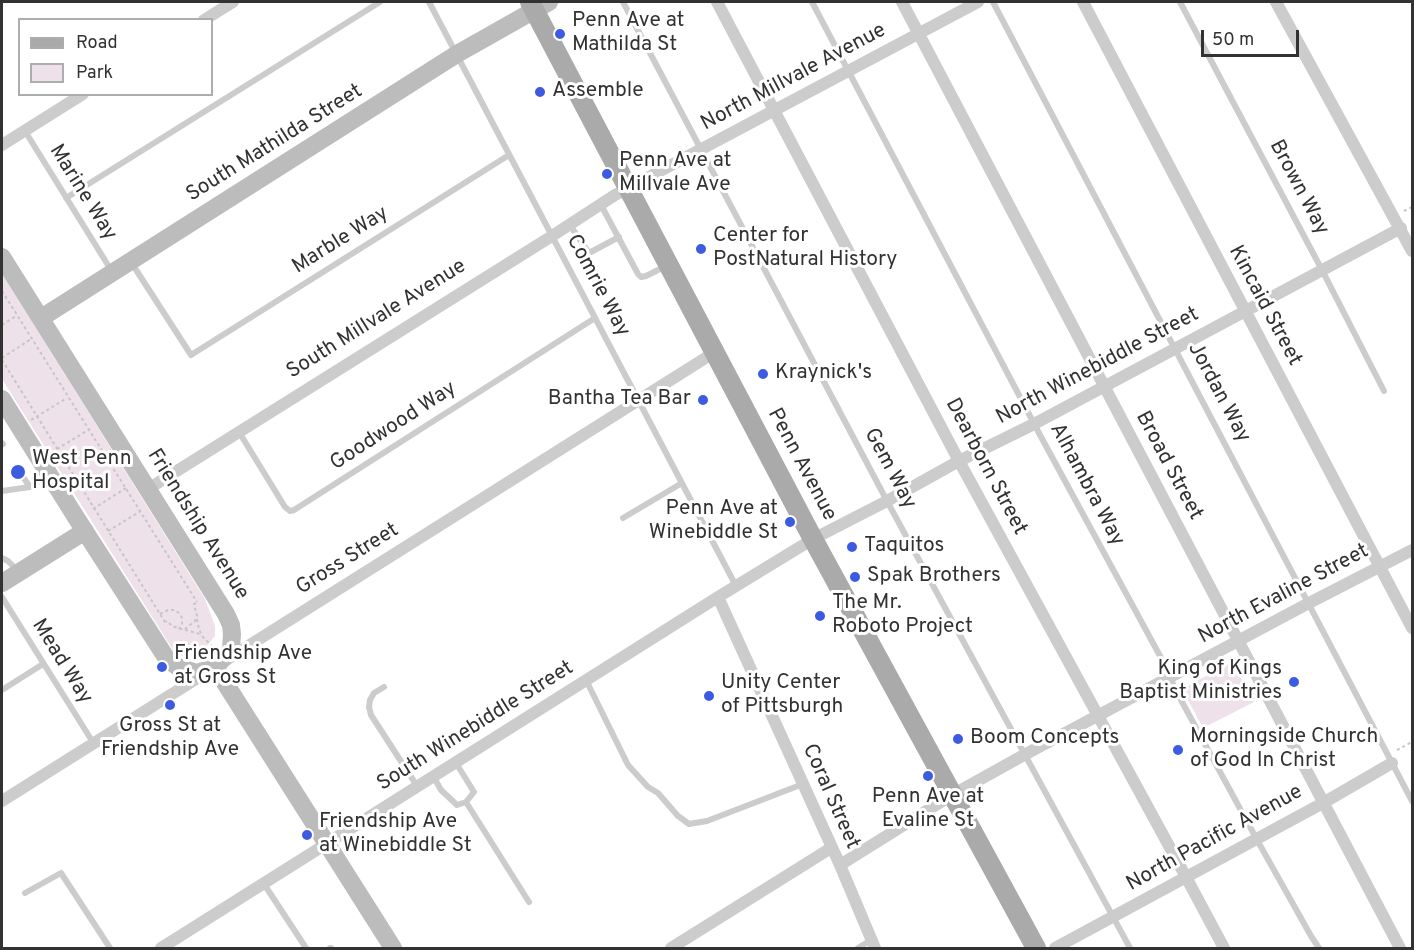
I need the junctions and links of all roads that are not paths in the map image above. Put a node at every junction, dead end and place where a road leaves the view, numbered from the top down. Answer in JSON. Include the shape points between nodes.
{"nodes":[{"id":1,"x":233,"y":2,"type":"edge"},
{"id":2,"x":380,"y":2,"type":"edge"},
{"id":3,"x":429,"y":2,"type":"edge"},
{"id":4,"x":623,"y":2,"type":"edge"},
{"id":5,"x":717,"y":2,"type":"edge"},
{"id":6,"x":812,"y":2,"type":"edge"},
{"id":7,"x":902,"y":2,"type":"edge"},
{"id":8,"x":978,"y":2,"type":"edge"},
{"id":9,"x":993,"y":2,"type":"edge"},
{"id":10,"x":1083,"y":2,"type":"edge"},
{"id":11,"x":1180,"y":2,"type":"edge"},
{"id":12,"x":1276,"y":2,"type":"edge"},
{"id":13,"x":538,"y":4,"type":"edge"},
{"id":14,"x":207,"y":18,"type":"edge"},
{"id":15,"x":918,"y":33,"type":"junction"},
{"id":16,"x":458,"y":54,"type":"junction"},
{"id":17,"x":848,"y":70,"type":"junction"},
{"id":18,"x":80,"y":96,"type":"edge"},
{"id":19,"x":775,"y":110,"type":"junction"},
{"id":20,"x":24,"y":131,"type":"junction"},
{"id":21,"x":2,"y":145,"type":"edge"},
{"id":22,"x":702,"y":150,"type":"junction"},
{"id":23,"x":509,"y":155,"type":"junction"},
{"id":24,"x":628,"y":188,"type":"junction"},
{"id":25,"x":66,"y":198,"type":"junction"},
{"id":26,"x":601,"y":205,"type":"junction"},
{"id":27,"x":570,"y":225,"type":"junction"},
{"id":28,"x":1401,"y":228,"type":"junction"},
{"id":29,"x":552,"y":236,"type":"junction"},
{"id":30,"x":619,"y":237,"type":"junction"},
{"id":31,"x":1413,"y":251,"type":"edge"},
{"id":32,"x":2,"y":256,"type":"edge"},
{"id":33,"x":131,"y":261,"type":"junction"},
{"id":34,"x":669,"y":264,"type":"junction"},
{"id":35,"x":1322,"y":270,"type":"junction"},
{"id":36,"x":113,"y":273,"type":"junction"},
{"id":37,"x":1245,"y":311,"type":"junction"},
{"id":38,"x":40,"y":318,"type":"junction"},
{"id":39,"x":595,"y":318,"type":"junction"},
{"id":40,"x":1175,"y":348,"type":"junction"},
{"id":41,"x":715,"y":352,"type":"junction"},
{"id":42,"x":1104,"y":386,"type":"junction"},
{"id":43,"x":1384,"y":391,"type":"dead end"},
{"id":44,"x":638,"y":400,"type":"junction"},
{"id":45,"x":5,"y":409,"type":"edge"},
{"id":46,"x":1034,"y":424,"type":"junction"},
{"id":47,"x":239,"y":432,"type":"junction"},
{"id":48,"x":959,"y":461,"type":"junction"},
{"id":49,"x":16,"y":466,"type":"dead end"},
{"id":50,"x":49,"y":475,"type":"junction"},
{"id":51,"x":682,"y":483,"type":"junction"},
{"id":52,"x":30,"y":487,"type":"junction"},
{"id":53,"x":2,"y":491,"type":"edge"},
{"id":54,"x":148,"y":498,"type":"junction"},
{"id":55,"x":887,"y":501,"type":"junction"},
{"id":56,"x":623,"y":518,"type":"dead end"},
{"id":57,"x":85,"y":522,"type":"junction"},
{"id":58,"x":813,"y":539,"type":"junction"},
{"id":59,"x":1413,"y":550,"type":"edge"},
{"id":60,"x":2,"y":558,"type":"edge"},
{"id":61,"x":1379,"y":566,"type":"junction"},
{"id":62,"x":19,"y":572,"type":"junction"},
{"id":63,"x":2,"y":583,"type":"edge"},
{"id":64,"x":736,"y":586,"type":"junction"},
{"id":65,"x":2,"y":597,"type":"edge"},
{"id":66,"x":718,"y":597,"type":"junction"},
{"id":67,"x":1309,"y":603,"type":"junction"},
{"id":68,"x":1413,"y":628,"type":"edge"},
{"id":69,"x":1238,"y":641,"type":"junction"},
{"id":70,"x":43,"y":664,"type":"junction"},
{"id":71,"x":215,"y":667,"type":"junction"},
{"id":72,"x":1170,"y":678,"type":"junction"},
{"id":73,"x":586,"y":680,"type":"junction"},
{"id":74,"x":384,"y":687,"type":"dead end"},
{"id":75,"x":2,"y":690,"type":"edge"},
{"id":76,"x":1098,"y":716,"type":"junction"},
{"id":77,"x":94,"y":744,"type":"junction"},
{"id":78,"x":1024,"y":755,"type":"junction"},
{"id":79,"x":456,"y":763,"type":"junction"},
{"id":80,"x":1392,"y":763,"type":"junction"},
{"id":81,"x":434,"y":776,"type":"junction"},
{"id":82,"x":803,"y":784,"type":"junction"},
{"id":83,"x":417,"y":787,"type":"junction"},
{"id":84,"x":952,"y":795,"type":"junction"},
{"id":85,"x":2,"y":801,"type":"edge"},
{"id":86,"x":1413,"y":801,"type":"edge"},
{"id":87,"x":466,"y":802,"type":"junction"},
{"id":88,"x":1323,"y":803,"type":"junction"},
{"id":89,"x":1256,"y":838,"type":"junction"},
{"id":90,"x":327,"y":844,"type":"junction"},
{"id":91,"x":831,"y":848,"type":"junction"},
{"id":92,"x":840,"y":865,"type":"junction"},
{"id":93,"x":1186,"y":877,"type":"junction"},
{"id":94,"x":264,"y":884,"type":"junction"},
{"id":95,"x":25,"y":893,"type":"dead end"},
{"id":96,"x":529,"y":902,"type":"dead end"},
{"id":97,"x":1113,"y":916,"type":"junction"},
{"id":98,"x":873,"y":944,"type":"edge"},
{"id":99,"x":111,"y":948,"type":"edge"},
{"id":100,"x":161,"y":948,"type":"edge"},
{"id":101,"x":306,"y":948,"type":"edge"},
{"id":102,"x":393,"y":948,"type":"edge"},
{"id":103,"x":671,"y":948,"type":"edge"},
{"id":104,"x":858,"y":948,"type":"edge"},
{"id":105,"x":1036,"y":948,"type":"edge"},
{"id":106,"x":1055,"y":948,"type":"edge"},
{"id":107,"x":1130,"y":948,"type":"edge"},
{"id":108,"x":1224,"y":948,"type":"edge"},
{"id":109,"x":1319,"y":948,"type":"edge"},
{"id":110,"x":1400,"y":948,"type":"edge"}],
"edges":[{"from":1,"to":14,"type":"street"},
{"from":2,"to":25,"type":"lane"},
{"from":3,"to":16,"type":"lane","name":"Comrie Way"},
{"from":4,"to":22,"type":"lane","name":"Gem Way"},
{"from":5,"to":19,"type":"street","name":"Dearborn Street"},
{"from":6,"to":17,"type":"lane","name":"Alhambra Way"},
{"from":7,"to":15,"type":"street","name":"Broad Street"},
{"from":8,"to":15,"type":"street","name":"North Millvale Avenue"},
{"from":9,"to":40,"type":"lane","name":"Jordan Way"},
{"from":10,"to":37,"type":"street","name":"Kincaid Street"},
{"from":11,"to":35,"type":"lane","name":"Brown Way"},
{"from":12,"to":28,"type":"street"},
{"from":13,"to":16,"type":"street","name":"South Mathilda Street"},
{"from":13,"to":24,"type":"main road","name":"Penn Avenue"},
{"from":15,"to":17,"type":"street","name":"North Millvale Avenue"},
{"from":15,"to":42,"type":"street","name":"Broad Street"},
{"from":16,"to":23,"type":"lane","name":"Comrie Way"},
{"from":16,"to":33,"type":"street","name":"South Mathilda Street"},
{"from":17,"to":19,"type":"street","name":"North Millvale Avenue"},
{"from":17,"to":46,"type":"lane","name":"Alhambra Way"},
{"from":18,"to":20,"type":"street"},
{"from":19,"to":22,"type":"street","name":"North Millvale Avenue"},
{"from":19,"to":48,"type":"street","name":"Dearborn Street"},
{"from":20,"to":21,"type":"street"},
{"from":20,"to":25,"type":"lane","name":"Marine Way"},
{"from":22,"to":24,"type":"street","name":"North Millvale Avenue"},
{"from":22,"to":55,"type":"lane","name":"Gem Way"},
{"from":23,"to":29,"type":"lane","name":"Comrie Way"},
{"from":23,"to":33,"type":"lane","name":"Marble Way","via":[[190,355]]},
{"from":24,"to":26,"type":"street","name":"South Millvale Avenue"},
{"from":24,"to":34,"type":"main road","name":"Penn Avenue"},
{"from":25,"to":36,"type":"lane","name":"Marine Way"},
{"from":26,"to":27,"type":"street","name":"South Millvale Avenue"},
{"from":26,"to":30,"type":"lane"},
{"from":27,"to":29,"type":"street","name":"South Millvale Avenue"},
{"from":27,"to":30,"type":"lane","via":[[589,254]]},
{"from":28,"to":31,"type":"street"},
{"from":28,"to":35,"type":"street","name":"North Winebiddle Street"},
{"from":29,"to":39,"type":"lane","name":"Comrie Way"},
{"from":29,"to":47,"type":"street","name":"South Millvale Avenue"},
{"from":30,"to":34,"type":"lane","via":[[641,277]]},
{"from":32,"to":38,"type":"street","name":"Friendship Avenue"},
{"from":33,"to":36,"type":"street","name":"South Mathilda Street"},
{"from":34,"to":41,"type":"main road","name":"Penn Avenue"},
{"from":35,"to":37,"type":"street","name":"North Winebiddle Street"},
{"from":35,"to":43,"type":"lane","name":"Brown Way"},
{"from":36,"to":38,"type":"street","name":"South Mathilda Street"},
{"from":37,"to":40,"type":"street","name":"North Winebiddle Street"},
{"from":37,"to":61,"type":"street","name":"Kincaid Street"},
{"from":38,"to":54,"type":"street","name":"Friendship Avenue"},
{"from":39,"to":44,"type":"lane","name":"Comrie Way"},
{"from":39,"to":47,"type":"lane","name":"Goodwood Way","via":[[294,510],[285,507]]},
{"from":40,"to":42,"type":"street","name":"North Winebiddle Street"},
{"from":40,"to":67,"type":"lane","name":"Jordan Way"},
{"from":41,"to":44,"type":"street","name":"Gross Street"},
{"from":41,"to":58,"type":"main road","name":"Penn Avenue"},
{"from":42,"to":46,"type":"street","name":"North Winebiddle Street"},
{"from":42,"to":69,"type":"street","name":"Broad Street"},
{"from":44,"to":51,"type":"lane","name":"Comrie Way"},
{"from":44,"to":71,"type":"street","name":"Gross Street"},
{"from":45,"to":50,"type":"street"},
{"from":46,"to":48,"type":"street","name":"North Winebiddle Street"},
{"from":46,"to":72,"type":"lane","name":"Alhambra Way"},
{"from":47,"to":54,"type":"street","name":"South Millvale Avenue"},
{"from":48,"to":55,"type":"street","name":"North Winebiddle Street"},
{"from":48,"to":76,"type":"street","name":"Dearborn Street"},
{"from":49,"to":52,"type":"lane"},
{"from":50,"to":52,"type":"lane"},
{"from":50,"to":57,"type":"street"},
{"from":51,"to":56,"type":"lane"},
{"from":51,"to":64,"type":"lane","name":"Comrie Way"},
{"from":52,"to":53,"type":"lane"},
{"from":54,"to":71,"type":"street","name":"Friendship Avenue","via":[[231,626],[231,650]]},
{"from":55,"to":58,"type":"street","name":"North Winebiddle Street"},
{"from":55,"to":78,"type":"lane","name":"Gem Way"},
{"from":57,"to":62,"type":"street"},
{"from":57,"to":71,"type":"street","via":[[167,659],[197,673]]},
{"from":58,"to":64,"type":"street","name":"South Winebiddle Street"},
{"from":58,"to":84,"type":"main road","name":"Penn Avenue"},
{"from":59,"to":61,"type":"street","name":"North Evaline Street"},
{"from":60,"to":62,"type":"lane"},
{"from":61,"to":67,"type":"street","name":"North Evaline Street"},
{"from":61,"to":68,"type":"street","name":"Kincaid Street"},
{"from":62,"to":63,"type":"street"},
{"from":64,"to":66,"type":"street","name":"South Winebiddle Street"},
{"from":65,"to":70,"type":"lane","name":"Mead Way"},
{"from":66,"to":73,"type":"street","name":"South Winebiddle Street"},
{"from":66,"to":82,"type":"street","name":"Coral Street"},
{"from":67,"to":69,"type":"street","name":"North Evaline Street"},
{"from":67,"to":80,"type":"lane","name":"Jordan Way"},
{"from":69,"to":72,"type":"street","name":"North Evaline Street"},
{"from":69,"to":88,"type":"street","name":"Broad Street"},
{"from":70,"to":75,"type":"lane"},
{"from":70,"to":77,"type":"lane","name":"Mead Way"},
{"from":71,"to":77,"type":"street","name":"Gross Street"},
{"from":71,"to":90,"type":"street"},
{"from":72,"to":76,"type":"street","name":"North Evaline Street"},
{"from":72,"to":89,"type":"lane","name":"Alhambra Way"},
{"from":73,"to":79,"type":"street","name":"South Winebiddle Street"},
{"from":73,"to":82,"type":"lane","via":[[628,765],[689,824]]},
{"from":74,"to":83,"type":"lane","via":[[370,700],[371,715]]},
{"from":76,"to":78,"type":"street","name":"North Evaline Street"},
{"from":76,"to":93,"type":"street","name":"Dearborn Street"},
{"from":77,"to":85,"type":"street","name":"Gross Street"},
{"from":78,"to":84,"type":"street","name":"North Evaline Street"},
{"from":78,"to":97,"type":"lane","name":"Gem Way"},
{"from":79,"to":81,"type":"street","name":"South Winebiddle Street"},
{"from":79,"to":87,"type":"lane","via":[[474,792]]},
{"from":80,"to":86,"type":"lane","name":"Jordan Way"},
{"from":80,"to":88,"type":"street","name":"North Pacific Avenue"},
{"from":81,"to":83,"type":"street","name":"South Winebiddle Street"},
{"from":81,"to":87,"type":"lane","via":[[441,790],[457,805]]},
{"from":82,"to":91,"type":"street","name":"Coral Street"},
{"from":83,"to":90,"type":"street","name":"South Winebiddle Street"},
{"from":84,"to":92,"type":"street","name":"North Evaline Street"},
{"from":84,"to":105,"type":"main road","name":"Penn Avenue"},
{"from":87,"to":96,"type":"lane"},
{"from":88,"to":89,"type":"street","name":"North Pacific Avenue"},
{"from":88,"to":110,"type":"street","name":"Broad Street"},
{"from":89,"to":93,"type":"street","name":"North Pacific Avenue"},
{"from":89,"to":109,"type":"lane","name":"Alhambra Way"},
{"from":90,"to":94,"type":"street","name":"South Winebiddle Street"},
{"from":90,"to":102,"type":"street"},
{"from":91,"to":92,"type":"street","name":"Coral Street"},
{"from":91,"to":103,"type":"street"},
{"from":92,"to":98,"type":"street","name":"Coral Street"},
{"from":93,"to":97,"type":"street","name":"North Pacific Avenue"},
{"from":93,"to":108,"type":"street","name":"Dearborn Street"},
{"from":94,"to":100,"type":"street","name":"South Winebiddle Street"},
{"from":94,"to":101,"type":"lane"},
{"from":95,"to":99,"type":"lane","via":[[61,873]]},
{"from":97,"to":106,"type":"street","name":"North Pacific Avenue"},
{"from":97,"to":107,"type":"lane","name":"Gem Way"},
{"from":98,"to":104,"type":"lane"}]}
